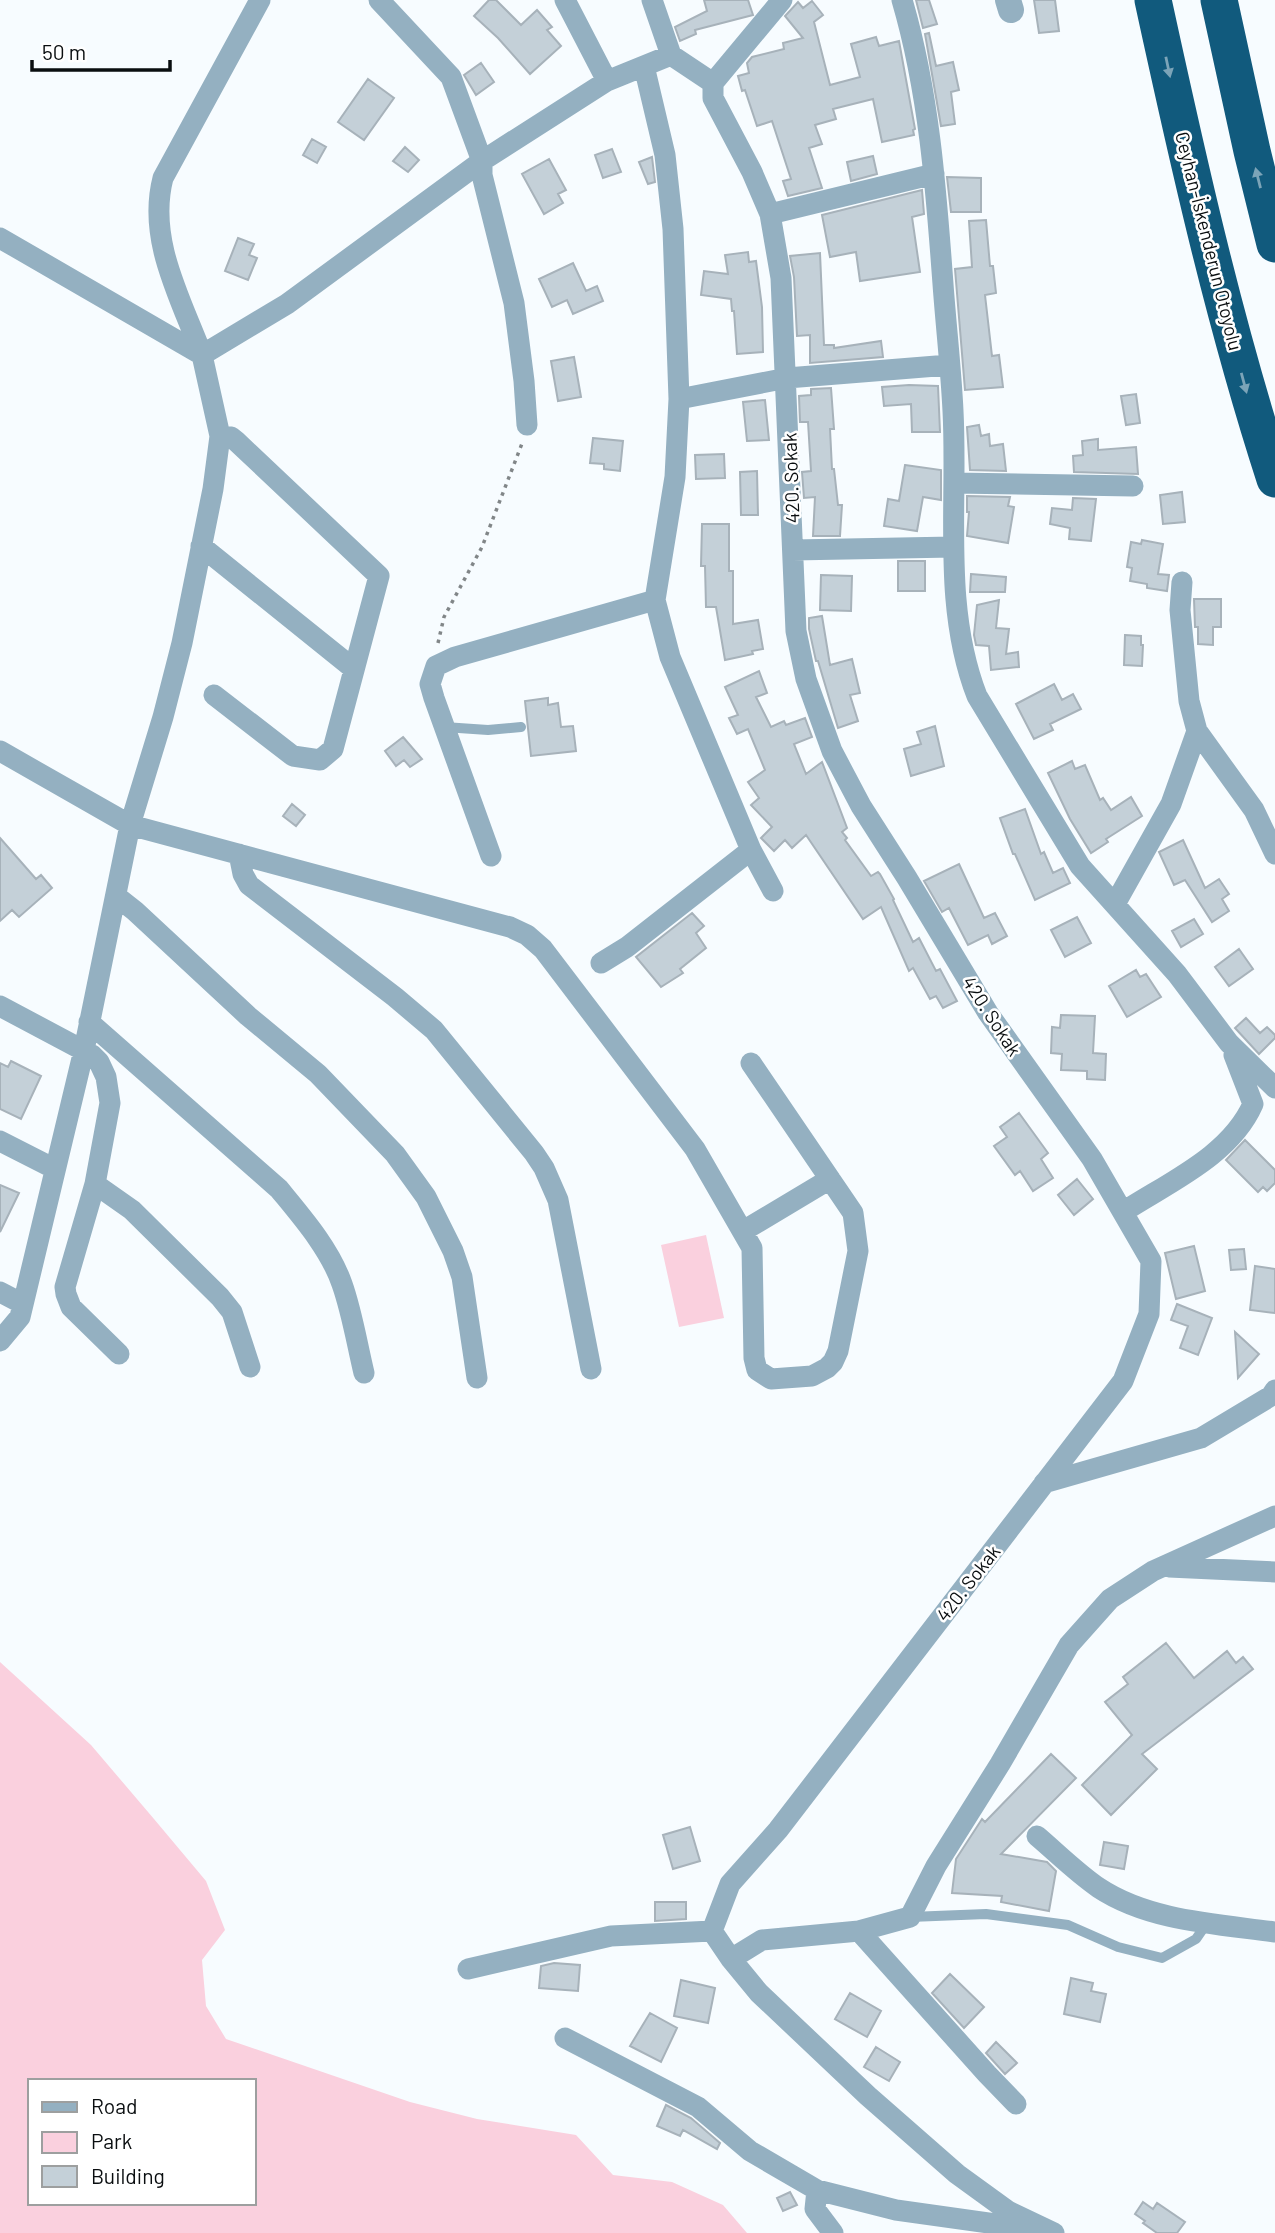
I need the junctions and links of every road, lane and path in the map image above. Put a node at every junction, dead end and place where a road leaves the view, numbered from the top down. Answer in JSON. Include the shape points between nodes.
{"nodes":[{"id":1,"x":260,"y":0,"type":"edge"},
{"id":2,"x":379,"y":0,"type":"edge"},
{"id":3,"x":565,"y":0,"type":"edge"},
{"id":4,"x":652,"y":0,"type":"edge"},
{"id":5,"x":782,"y":0,"type":"edge"},
{"id":6,"x":902,"y":0,"type":"edge"},
{"id":7,"x":1153,"y":0,"type":"edge"},
{"id":8,"x":1219,"y":0,"type":"edge"},
{"id":9,"x":671,"y":55,"type":"junction"},
{"id":10,"x":644,"y":66,"type":"junction"},
{"id":11,"x":607,"y":81,"type":"junction"},
{"id":12,"x":713,"y":83,"type":"junction"},
{"id":13,"x":482,"y":161,"type":"junction"},
{"id":14,"x":934,"y":174,"type":"junction"},
{"id":15,"x":770,"y":214,"type":"junction"},
{"id":16,"x":0,"y":238,"type":"edge"},
{"id":17,"x":1275,"y":244,"type":"edge"},
{"id":18,"x":202,"y":355,"type":"junction"},
{"id":19,"x":949,"y":365,"type":"junction"},
{"id":20,"x":787,"y":378,"type":"junction"},
{"id":21,"x":679,"y":399,"type":"junction"},
{"id":22,"x":527,"y":425,"type":"joint"},
{"id":23,"x":220,"y":436,"type":"junction"},
{"id":24,"x":1275,"y":479,"type":"edge"},
{"id":25,"x":954,"y":483,"type":"junction"},
{"id":26,"x":1133,"y":485,"type":"dead end"},
{"id":27,"x":201,"y":546,"type":"junction"},
{"id":28,"x":953,"y":547,"type":"junction"},
{"id":29,"x":793,"y":550,"type":"junction"},
{"id":30,"x":1182,"y":582,"type":"dead end"},
{"id":31,"x":655,"y":600,"type":"junction"},
{"id":32,"x":436,"y":666,"type":"junction"},
{"id":33,"x":354,"y":669,"type":"junction"},
{"id":34,"x":214,"y":695,"type":"dead end"},
{"id":35,"x":444,"y":727,"type":"junction"},
{"id":36,"x":521,"y":727,"type":"dead end"},
{"id":37,"x":1197,"y":731,"type":"junction"},
{"id":38,"x":0,"y":751,"type":"edge"},
{"id":39,"x":130,"y":825,"type":"junction"},
{"id":40,"x":751,"y":850,"type":"junction"},
{"id":41,"x":1275,"y":854,"type":"edge"},
{"id":42,"x":240,"y":855,"type":"junction"},
{"id":43,"x":491,"y":856,"type":"dead end"},
{"id":44,"x":773,"y":891,"type":"dead end"},
{"id":45,"x":116,"y":896,"type":"junction"},
{"id":46,"x":1115,"y":904,"type":"junction"},
{"id":47,"x":601,"y":964,"type":"dead end"},
{"id":48,"x":0,"y":1006,"type":"edge"},
{"id":49,"x":89,"y":1023,"type":"junction"},
{"id":50,"x":1229,"y":1044,"type":"junction"},
{"id":51,"x":84,"y":1050,"type":"junction"},
{"id":52,"x":751,"y":1063,"type":"dead end"},
{"id":53,"x":1275,"y":1088,"type":"edge"},
{"id":54,"x":0,"y":1141,"type":"edge"},
{"id":55,"x":55,"y":1169,"type":"junction"},
{"id":56,"x":830,"y":1179,"type":"junction"},
{"id":57,"x":95,"y":1184,"type":"junction"},
{"id":58,"x":1123,"y":1212,"type":"junction"},
{"id":59,"x":743,"y":1231,"type":"junction"},
{"id":60,"x":0,"y":1292,"type":"edge"},
{"id":61,"x":23,"y":1304,"type":"junction"},
{"id":62,"x":0,"y":1341,"type":"edge"},
{"id":63,"x":119,"y":1354,"type":"dead end"},
{"id":64,"x":250,"y":1367,"type":"dead end"},
{"id":65,"x":591,"y":1369,"type":"dead end"},
{"id":66,"x":364,"y":1373,"type":"dead end"},
{"id":67,"x":477,"y":1378,"type":"dead end"},
{"id":68,"x":1275,"y":1390,"type":"edge"},
{"id":69,"x":1044,"y":1483,"type":"junction"},
{"id":70,"x":1275,"y":1516,"type":"edge"},
{"id":71,"x":1163,"y":1567,"type":"junction"},
{"id":72,"x":1275,"y":1572,"type":"edge"},
{"id":73,"x":1037,"y":1836,"type":"dead end"},
{"id":74,"x":909,"y":1917,"type":"junction"},
{"id":75,"x":1207,"y":1923,"type":"junction"},
{"id":76,"x":712,"y":1931,"type":"junction"},
{"id":77,"x":859,"y":1931,"type":"junction"},
{"id":78,"x":1275,"y":1932,"type":"edge"},
{"id":79,"x":731,"y":1959,"type":"junction"},
{"id":80,"x":468,"y":1969,"type":"dead end"},
{"id":81,"x":565,"y":2038,"type":"dead end"},
{"id":82,"x":1016,"y":2104,"type":"dead end"},
{"id":83,"x":817,"y":2190,"type":"junction"},
{"id":84,"x":1050,"y":2232,"type":"edge"},
{"id":85,"x":833,"y":2233,"type":"edge"}],
"edges":[{"from":1,"to":18,"type":"street","via":[[163,178],[160,192],[161,246]]},
{"from":2,"to":13,"type":"street","via":[[451,78]]},
{"from":3,"to":11,"type":"street"},
{"from":4,"to":9,"type":"street"},
{"from":5,"to":12,"type":"street"},
{"from":6,"to":14,"type":"street","via":[[924,94]]},
{"from":7,"to":24,"type":"highway","name":"Ceyhan-İskenderun Otoyolu","one_way":true,"via":[[1245,389]]},
{"from":17,"to":8,"type":"highway","one_way":true},
{"from":9,"to":10,"type":"street"},
{"from":9,"to":12,"type":"street"},
{"from":10,"to":11,"type":"street"},
{"from":10,"to":21,"type":"street","via":[[665,155],[673,229]]},
{"from":11,"to":13,"type":"street"},
{"from":12,"to":15,"type":"street","name":"420. Sokak","via":[[713,99]]},
{"from":13,"to":18,"type":"street","via":[[287,304]]},
{"from":13,"to":22,"type":"street","via":[[514,303]]},
{"from":14,"to":15,"type":"street"},
{"from":14,"to":19,"type":"street"},
{"from":15,"to":20,"type":"street","name":"420. Sokak","via":[[781,278]]},
{"from":16,"to":18,"type":"street"},
{"from":18,"to":23,"type":"street"},
{"from":19,"to":20,"type":"street"},
{"from":19,"to":25,"type":"street"},
{"from":20,"to":21,"type":"street"},
{"from":20,"to":29,"type":"street","name":"420. Sokak"},
{"from":21,"to":31,"type":"street","via":[[675,477]]},
{"from":22,"to":32,"type":"path","via":[[482,547],[444,617]]},
{"from":23,"to":27,"type":"street"},
{"from":23,"to":33,"type":"street","via":[[236,441],[379,576]]},
{"from":25,"to":26,"type":"street"},
{"from":25,"to":28,"type":"street"},
{"from":27,"to":33,"type":"street"},
{"from":27,"to":39,"type":"street","via":[[182,643]]},
{"from":28,"to":29,"type":"street"},
{"from":28,"to":46,"type":"street","via":[[967,670],[977,696],[1080,866]]},
{"from":29,"to":58,"type":"street","name":"420. Sokak","via":[[796,631],[806,679],[832,751],[988,1013],[1092,1159]]},
{"from":30,"to":37,"type":"street","via":[[1180,610],[1189,701]]},
{"from":31,"to":32,"type":"street"},
{"from":31,"to":40,"type":"street","via":[[670,657]]},
{"from":32,"to":35,"type":"street","via":[[430,684]]},
{"from":33,"to":34,"type":"street","via":[[333,749],[320,760],[293,756]]},
{"from":35,"to":36,"type":"lane"},
{"from":35,"to":43,"type":"street"},
{"from":37,"to":41,"type":"street","via":[[1254,810]]},
{"from":37,"to":46,"type":"street","via":[[1171,804]]},
{"from":38,"to":39,"type":"street"},
{"from":39,"to":42,"type":"street"},
{"from":39,"to":45,"type":"street"},
{"from":40,"to":44,"type":"street"},
{"from":40,"to":47,"type":"street"},
{"from":42,"to":59,"type":"street","via":[[527,935],[543,949],[695,1149]]},
{"from":42,"to":65,"type":"street","via":[[249,885],[433,1030],[534,1153],[558,1199]]},
{"from":45,"to":49,"type":"street"},
{"from":45,"to":67,"type":"street","via":[[318,1074],[395,1153],[426,1197],[462,1277]]},
{"from":46,"to":50,"type":"street","via":[[1177,974]]},
{"from":48,"to":51,"type":"street"},
{"from":49,"to":51,"type":"street"},
{"from":49,"to":66,"type":"street","via":[[279,1189],[296,1209],[342,1283]]},
{"from":50,"to":53,"type":"street"},
{"from":50,"to":58,"type":"street","via":[[1253,1104],[1247,1118],[1219,1151]]},
{"from":51,"to":55,"type":"street"},
{"from":51,"to":57,"type":"street","via":[[104,1070],[110,1094]]},
{"from":52,"to":56,"type":"street"},
{"from":54,"to":55,"type":"street"},
{"from":55,"to":61,"type":"street"},
{"from":56,"to":59,"type":"street"},
{"from":56,"to":59,"type":"street","via":[[853,1213],[858,1251],[838,1351],[820,1373],[771,1379],[757,1370],[752,1248]]},
{"from":57,"to":63,"type":"street","via":[[65,1287],[71,1307]]},
{"from":57,"to":64,"type":"street","via":[[132,1210],[220,1297],[232,1312]]},
{"from":58,"to":69,"type":"street","name":"420. Sokak","via":[[1151,1261],[1149,1314],[1123,1381]]},
{"from":60,"to":61,"type":"street"},
{"from":61,"to":62,"type":"street","via":[[20,1317]]},
{"from":68,"to":69,"type":"street","via":[[1201,1438]]},
{"from":69,"to":76,"type":"street","name":"420. Sokak","via":[[778,1830],[730,1884]]},
{"from":70,"to":71,"type":"street"},
{"from":71,"to":72,"type":"street"},
{"from":71,"to":74,"type":"street","via":[[1110,1599],[1069,1645]]},
{"from":73,"to":75,"type":"street","via":[[1099,1888],[1142,1909]]},
{"from":74,"to":75,"type":"lane","via":[[986,1914],[1068,1925],[1118,1947],[1162,1958],[1196,1939]]},
{"from":74,"to":77,"type":"street"},
{"from":75,"to":78,"type":"street"},
{"from":76,"to":79,"type":"street"},
{"from":76,"to":80,"type":"street","via":[[611,1936]]},
{"from":77,"to":79,"type":"street","via":[[762,1940]]},
{"from":77,"to":82,"type":"street"},
{"from":79,"to":84,"type":"street","via":[[795,2028],[947,2165],[1007,2211]]},
{"from":81,"to":83,"type":"street","via":[[698,2107],[751,2151]]},
{"from":83,"to":84,"type":"street","via":[[896,2210]]},
{"from":83,"to":85,"type":"street","via":[[815,2209]]}]}
